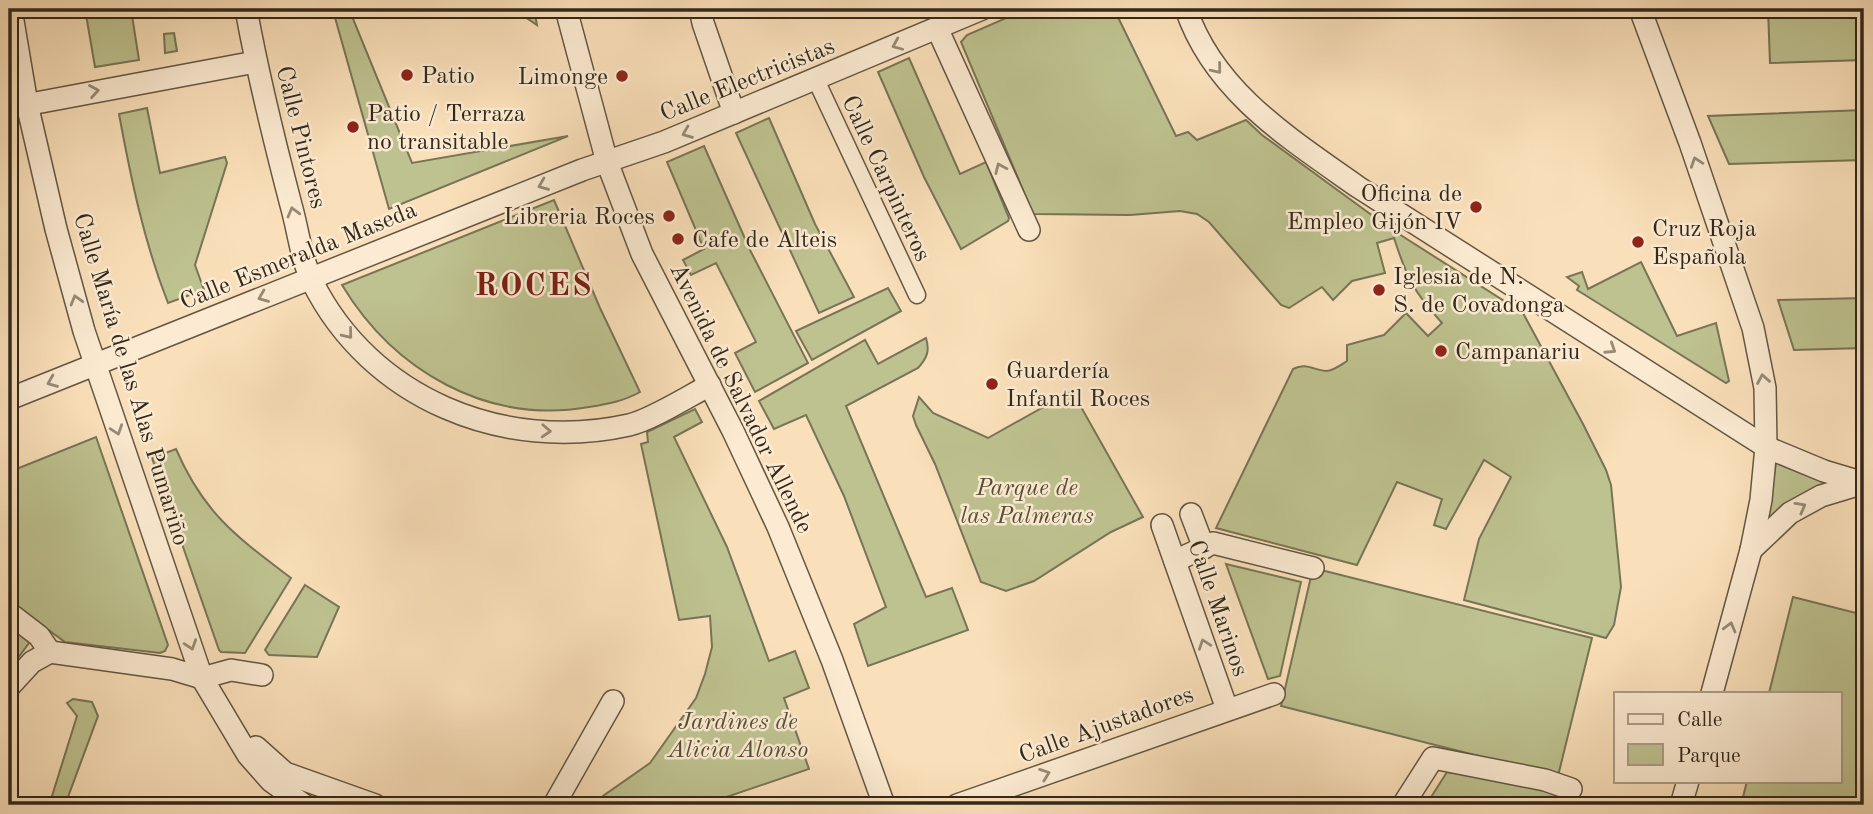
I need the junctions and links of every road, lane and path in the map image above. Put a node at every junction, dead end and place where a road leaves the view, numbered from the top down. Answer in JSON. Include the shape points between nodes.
{"nodes":[{"id":1,"x":11,"y":9,"type":"edge"},
{"id":2,"x":246,"y":9,"type":"edge"},
{"id":3,"x":566,"y":9,"type":"edge"},
{"id":4,"x":700,"y":9,"type":"edge"},
{"id":5,"x":982,"y":9,"type":"edge"},
{"id":6,"x":1186,"y":9,"type":"edge"},
{"id":7,"x":1640,"y":9,"type":"edge"},
{"id":8,"x":937,"y":28,"type":"junction"},
{"id":9,"x":256,"y":62,"type":"junction"},
{"id":10,"x":816,"y":80,"type":"junction"},
{"id":11,"x":18,"y":106,"type":"edge"},
{"id":12,"x":734,"y":113,"type":"junction"},
{"id":13,"x":607,"y":162,"type":"junction"},
{"id":14,"x":1029,"y":230,"type":"dead end"},
{"id":15,"x":310,"y":278,"type":"junction"},
{"id":16,"x":917,"y":295,"type":"dead end"},
{"id":17,"x":95,"y":365,"type":"junction"},
{"id":18,"x":710,"y":386,"type":"junction"},
{"id":19,"x":9,"y":399,"type":"edge"},
{"id":20,"x":1766,"y":447,"type":"junction"},
{"id":21,"x":1864,"y":483,"type":"edge"},
{"id":22,"x":1191,"y":514,"type":"dead end"},
{"id":23,"x":1162,"y":525,"type":"dead end"},
{"id":24,"x":1204,"y":548,"type":"junction"},
{"id":25,"x":1751,"y":550,"type":"junction"},
{"id":26,"x":1175,"y":561,"type":"junction"},
{"id":27,"x":1313,"y":568,"type":"dead end"},
{"id":28,"x":9,"y":613,"type":"edge"},
{"id":29,"x":50,"y":652,"type":"junction"},
{"id":30,"x":261,"y":675,"type":"dead end"},
{"id":31,"x":202,"y":678,"type":"junction"},
{"id":32,"x":9,"y":687,"type":"edge"},
{"id":33,"x":1712,"y":692,"type":"edge"},
{"id":34,"x":1273,"y":694,"type":"dead end"},
{"id":35,"x":612,"y":701,"type":"dead end"},
{"id":36,"x":1227,"y":709,"type":"junction"},
{"id":37,"x":228,"y":718,"type":"junction"},
{"id":38,"x":1688,"y":782,"type":"edge"},
{"id":39,"x":1571,"y":789,"type":"dead end"},
{"id":40,"x":304,"y":805,"type":"edge"},
{"id":41,"x":375,"y":805,"type":"edge"},
{"id":42,"x":554,"y":805,"type":"edge"},
{"id":43,"x":884,"y":805,"type":"edge"},
{"id":44,"x":957,"y":805,"type":"edge"},
{"id":45,"x":1403,"y":805,"type":"edge"},
{"id":46,"x":1681,"y":805,"type":"edge"}],
"edges":[{"from":1,"to":11,"type":"street","name":"Calle María de las Alas Pumariño"},
{"from":2,"to":9,"type":"street","name":"Calle Pintores"},
{"from":3,"to":13,"type":"street","name":"Avenida de Salvador Allende"},
{"from":4,"to":12,"type":"street"},
{"from":5,"to":8,"type":"street","name":"Calle Electricistas"},
{"from":6,"to":20,"type":"street","one_way":true,"via":[[1210,61],[1244,102],[1297,144],[1357,187]]},
{"from":20,"to":7,"type":"street","one_way":true,"via":[[1765,388],[1754,328]]},
{"from":8,"to":10,"type":"street","name":"Calle Electricistas","one_way":true},
{"from":14,"to":8,"type":"street","one_way":true},
{"from":11,"to":9,"type":"street","one_way":true},
{"from":15,"to":9,"type":"street","name":"Calle Pintores","one_way":true},
{"from":10,"to":12,"type":"street","name":"Calle Electricistas"},
{"from":10,"to":16,"type":"street","name":"Calle Carpinteros"},
{"from":17,"to":11,"type":"street","name":"Calle María de las Alas Pumariño","one_way":true},
{"from":12,"to":13,"type":"street","name":"Calle Electricistas","one_way":true},
{"from":13,"to":15,"type":"street","name":"Calle Esmeralda Maseda","one_way":true},
{"from":13,"to":18,"type":"street","name":"Avenida de Salvador Allende","via":[[642,254]]},
{"from":15,"to":17,"type":"street","name":"Calle Esmeralda Maseda","one_way":true},
{"from":15,"to":18,"type":"street","name":"Calle Pintores","one_way":true,"via":[[327,309],[363,353],[393,380],[450,410],[515,430],[574,433],[632,424]]},
{"from":17,"to":19,"type":"street","name":"Calle Esmeralda Maseda","one_way":true},
{"from":17,"to":31,"type":"street","name":"Calle María de las Alas Pumariño","one_way":true},
{"from":18,"to":43,"type":"street","name":"Avenida de Salvador Allende","via":[[778,527]]},
{"from":20,"to":21,"type":"street"},
{"from":20,"to":25,"type":"street"},
{"from":25,"to":21,"type":"street","one_way":true,"via":[[1790,513],[1821,496]]},
{"from":22,"to":24,"type":"street"},
{"from":23,"to":26,"type":"street","name":"Calle Marinos"},
{"from":24,"to":26,"type":"street"},
{"from":24,"to":27,"type":"street","via":[[1213,544]]},
{"from":33,"to":25,"type":"street","one_way":true},
{"from":36,"to":26,"type":"street","name":"Calle Marinos","one_way":true},
{"from":28,"to":29,"type":"street"},
{"from":29,"to":31,"type":"street","via":[[172,669]]},
{"from":29,"to":32,"type":"street","via":[[32,662]]},
{"from":30,"to":31,"type":"street","via":[[231,670]]},
{"from":31,"to":37,"type":"street","name":"Calle María de las Alas Pumariño"},
{"from":34,"to":36,"type":"street","name":"Calle Ajustadores"},
{"from":35,"to":42,"type":"street"},
{"from":44,"to":36,"type":"street","name":"Calle Ajustadores","one_way":true},
{"from":37,"to":40,"type":"street","via":[[248,755],[271,782]]},
{"from":37,"to":41,"type":"street","via":[[285,773]]},
{"from":38,"to":46,"type":"street"},
{"from":39,"to":45,"type":"street","via":[[1433,758]]}]}
